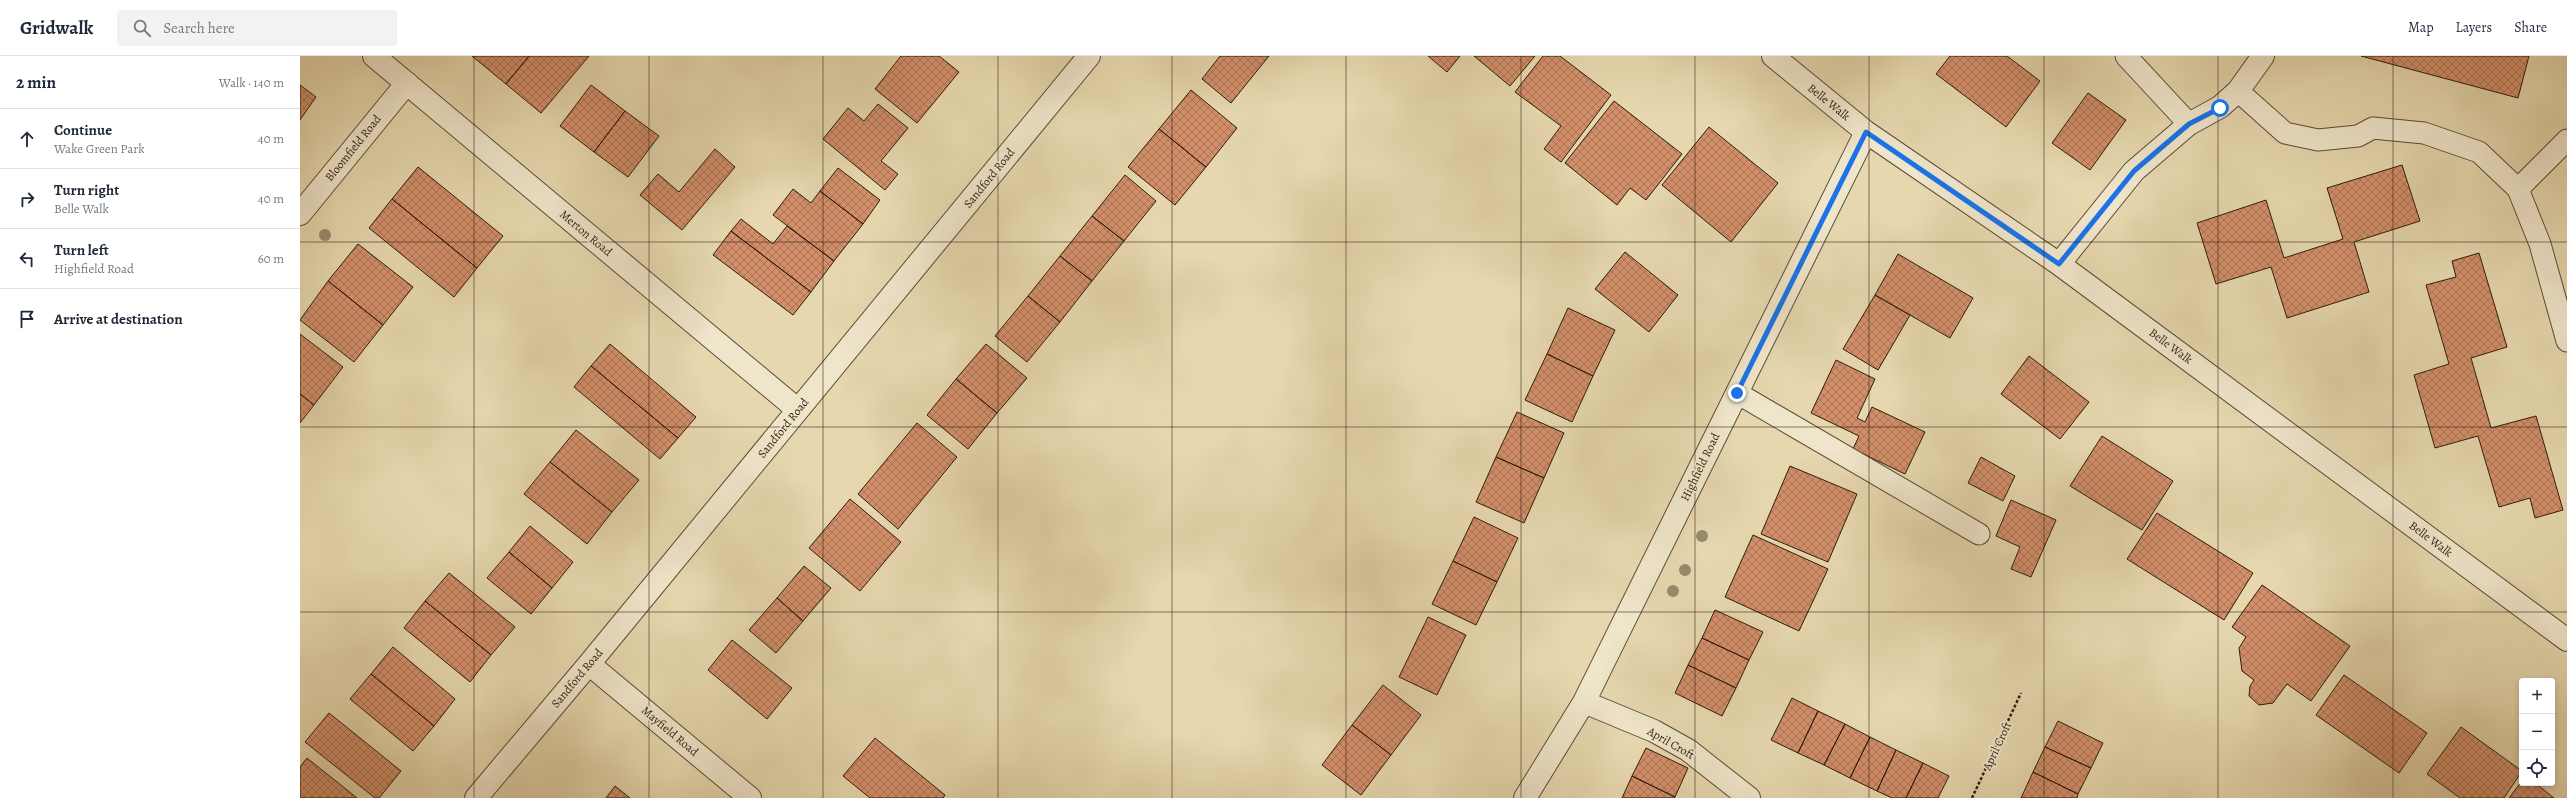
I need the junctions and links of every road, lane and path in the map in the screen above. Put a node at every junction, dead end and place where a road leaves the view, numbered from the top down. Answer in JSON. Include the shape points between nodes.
{"nodes":[{"id":1,"x":374,"y":56,"type":"edge"},
{"id":2,"x":1089,"y":56,"type":"edge"},
{"id":3,"x":1773,"y":56,"type":"edge"},
{"id":4,"x":2126,"y":56,"type":"edge"},
{"id":5,"x":2263,"y":56,"type":"edge"},
{"id":6,"x":407,"y":83,"type":"junction"},
{"id":7,"x":2238,"y":91,"type":"junction"},
{"id":8,"x":2189,"y":124,"type":"junction"},
{"id":9,"x":1866,"y":132,"type":"junction"},
{"id":10,"x":2567,"y":140,"type":"edge"},
{"id":11,"x":2518,"y":189,"type":"junction"},
{"id":12,"x":300,"y":214,"type":"edge"},
{"id":13,"x":2059,"y":264,"type":"junction"},
{"id":14,"x":2567,"y":341,"type":"edge"},
{"id":15,"x":1737,"y":393,"type":"junction"},
{"id":16,"x":798,"y":410,"type":"junction"},
{"id":17,"x":1979,"y":534,"type":"dead end"},
{"id":18,"x":2567,"y":640,"type":"edge"},
{"id":19,"x":589,"y":664,"type":"junction"},
{"id":20,"x":2021,"y":693,"type":"dead end"},
{"id":21,"x":1584,"y":702,"type":"junction"},
{"id":22,"x":476,"y":798,"type":"edge"},
{"id":23,"x":750,"y":798,"type":"edge"},
{"id":24,"x":1525,"y":798,"type":"edge"},
{"id":25,"x":1749,"y":798,"type":"edge"},
{"id":26,"x":1972,"y":798,"type":"edge"}],
"edges":[{"from":1,"to":6,"type":"street","name":"Merton Road"},
{"from":2,"to":16,"type":"street","name":"Sandford Road"},
{"from":3,"to":9,"type":"street","name":"Belle Walk"},
{"from":4,"to":8,"type":"lane"},
{"from":5,"to":7,"type":"street"},
{"from":6,"to":12,"type":"street","name":"Bloomfield Road"},
{"from":6,"to":16,"type":"street","name":"Merton Road"},
{"from":7,"to":8,"type":"street","via":[[2220,108]]},
{"from":7,"to":11,"type":"lane","via":[[2285,133],[2318,140],[2358,136],[2373,128],[2424,134],[2480,152]]},
{"from":8,"to":13,"type":"street","via":[[2134,171]]},
{"from":9,"to":13,"type":"street","name":"Belle Walk"},
{"from":9,"to":15,"type":"street","name":"Highfield Road"},
{"from":10,"to":11,"type":"lane"},
{"from":11,"to":14,"type":"lane","via":[[2540,244]]},
{"from":13,"to":18,"type":"street","name":"Belle Walk"},
{"from":15,"to":17,"type":"lane"},
{"from":15,"to":21,"type":"street","name":"Highfield Road"},
{"from":16,"to":19,"type":"street","name":"Sandford Road"},
{"from":19,"to":22,"type":"street","name":"Sandford Road"},
{"from":19,"to":23,"type":"street","name":"Mayfield Road"},
{"from":20,"to":26,"type":"path","name":"April Croft"},
{"from":21,"to":24,"type":"street","name":"Highfield Road"},
{"from":21,"to":25,"type":"street","name":"April Croft","via":[[1654,731],[1688,750]]}]}
